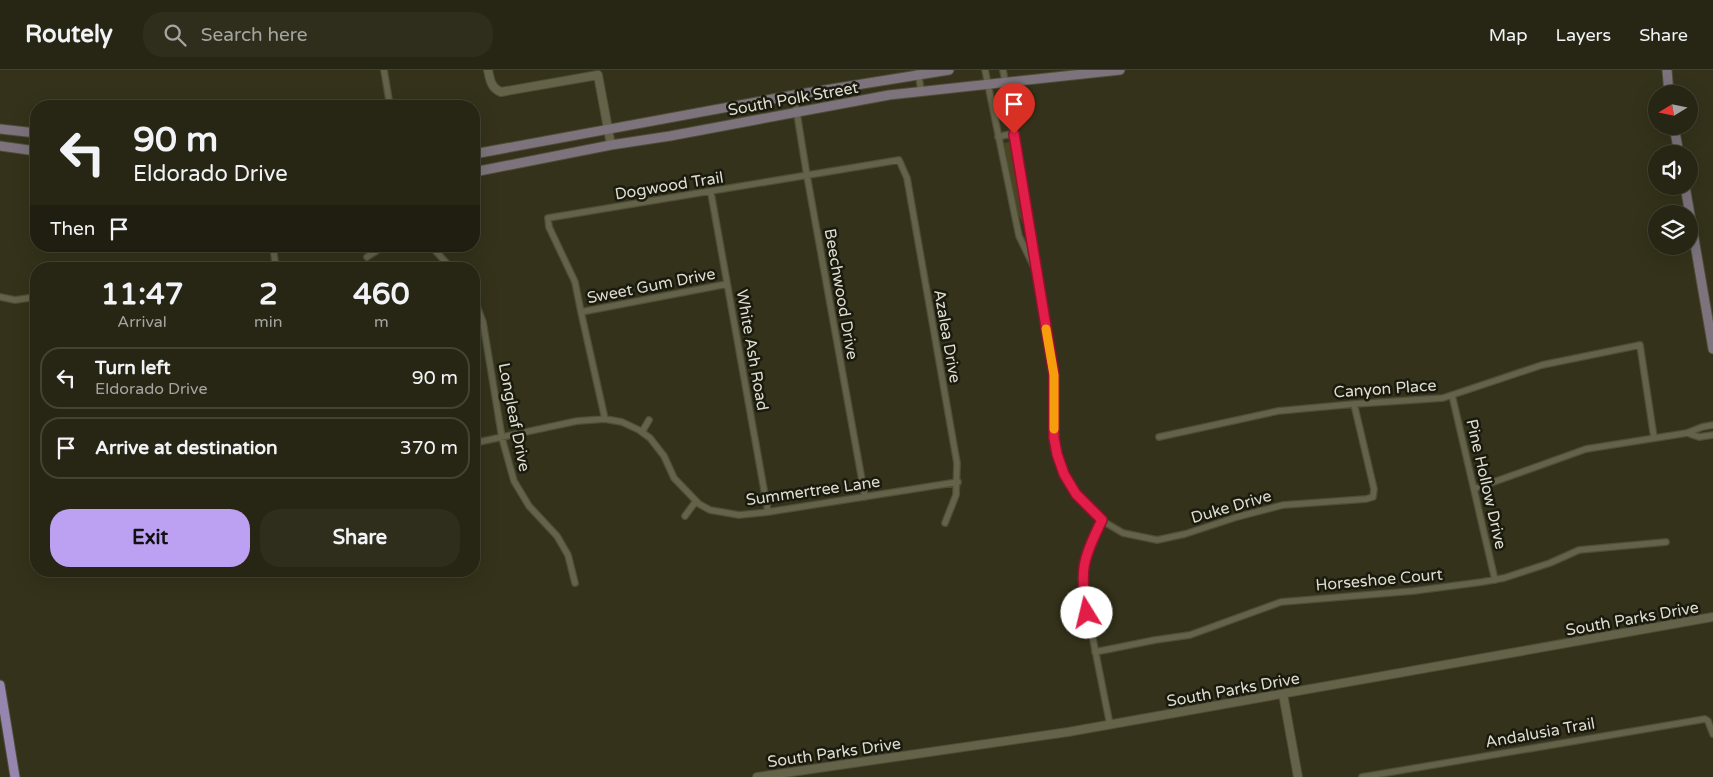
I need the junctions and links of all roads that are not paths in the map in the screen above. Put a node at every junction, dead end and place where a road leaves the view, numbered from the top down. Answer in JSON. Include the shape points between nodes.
{"nodes":[{"id":1,"x":384,"y":70,"type":"edge"},
{"id":2,"x":488,"y":70,"type":"edge"},
{"id":3,"x":949,"y":70,"type":"edge"},
{"id":4,"x":985,"y":70,"type":"edge"},
{"id":5,"x":1003,"y":70,"type":"edge"},
{"id":6,"x":1120,"y":70,"type":"edge"},
{"id":7,"x":1660,"y":70,"type":"edge"},
{"id":8,"x":1667,"y":70,"type":"edge"},
{"id":9,"x":597,"y":72,"type":"edge"},
{"id":10,"x":919,"y":72,"type":"edge"},
{"id":11,"x":1005,"y":82,"type":"junction"},
{"id":12,"x":987,"y":84,"type":"junction"},
{"id":13,"x":1666,"y":85,"type":"edge"},
{"id":14,"x":1668,"y":85,"type":"edge"},
{"id":15,"x":921,"y":91,"type":"junction"},
{"id":16,"x":794,"y":95,"type":"junction"},
{"id":17,"x":389,"y":100,"type":"edge"},
{"id":18,"x":797,"y":112,"type":"junction"},
{"id":19,"x":0,"y":129,"type":"edge"},
{"id":20,"x":608,"y":129,"type":"junction"},
{"id":21,"x":30,"y":132,"type":"edge"},
{"id":22,"x":1014,"y":134,"type":"junction"},
{"id":23,"x":998,"y":137,"type":"junction"},
{"id":24,"x":611,"y":145,"type":"junction"},
{"id":25,"x":0,"y":146,"type":"edge"},
{"id":26,"x":30,"y":150,"type":"edge"},
{"id":27,"x":480,"y":153,"type":"edge"},
{"id":28,"x":892,"y":161,"type":"joint"},
{"id":29,"x":480,"y":171,"type":"edge"},
{"id":30,"x":806,"y":176,"type":"junction"},
{"id":31,"x":711,"y":193,"type":"junction"},
{"id":32,"x":1687,"y":195,"type":"edge"},
{"id":33,"x":375,"y":252,"type":"edge"},
{"id":34,"x":436,"y":252,"type":"edge"},
{"id":35,"x":367,"y":257,"type":"dead end"},
{"id":36,"x":446,"y":262,"type":"edge"},
{"id":37,"x":1038,"y":276,"type":"junction"},
{"id":38,"x":727,"y":284,"type":"junction"},
{"id":39,"x":0,"y":297,"type":"edge"},
{"id":40,"x":30,"y":298,"type":"edge"},
{"id":41,"x":581,"y":312,"type":"junction"},
{"id":42,"x":480,"y":314,"type":"edge"},
{"id":43,"x":1713,"y":349,"type":"edge"},
{"id":44,"x":1452,"y":395,"type":"junction"},
{"id":45,"x":1354,"y":404,"type":"junction"},
{"id":46,"x":606,"y":419,"type":"junction"},
{"id":47,"x":649,"y":420,"type":"dead end"},
{"id":48,"x":1713,"y":425,"type":"edge"},
{"id":49,"x":642,"y":432,"type":"junction"},
{"id":50,"x":1688,"y":433,"type":"junction"},
{"id":51,"x":1713,"y":435,"type":"edge"},
{"id":52,"x":1159,"y":437,"type":"dead end"},
{"id":53,"x":502,"y":438,"type":"junction"},
{"id":54,"x":1654,"y":438,"type":"junction"},
{"id":55,"x":480,"y":442,"type":"edge"},
{"id":56,"x":958,"y":482,"type":"junction"},
{"id":57,"x":1474,"y":489,"type":"junction"},
{"id":58,"x":865,"y":497,"type":"junction"},
{"id":59,"x":696,"y":501,"type":"junction"},
{"id":60,"x":768,"y":512,"type":"junction"},
{"id":61,"x":685,"y":516,"type":"dead end"},
{"id":62,"x":1102,"y":520,"type":"junction"},
{"id":63,"x":945,"y":523,"type":"dead end"},
{"id":64,"x":1666,"y":542,"type":"dead end"},
{"id":65,"x":1495,"y":580,"type":"junction"},
{"id":66,"x":575,"y":583,"type":"dead end"},
{"id":67,"x":1713,"y":617,"type":"edge"},
{"id":68,"x":1095,"y":652,"type":"junction"},
{"id":69,"x":0,"y":685,"type":"edge"},
{"id":70,"x":1283,"y":694,"type":"junction"},
{"id":71,"x":1110,"y":724,"type":"junction"},
{"id":72,"x":1713,"y":734,"type":"edge"},
{"id":73,"x":1395,"y":774,"type":"edge"},
{"id":74,"x":15,"y":777,"type":"edge"},
{"id":75,"x":757,"y":777,"type":"edge"},
{"id":76,"x":1298,"y":777,"type":"edge"},
{"id":77,"x":1362,"y":777,"type":"edge"}],
"edges":[{"from":1,"to":17,"type":"street"},
{"from":2,"to":9,"type":"street","via":[[491,84],[500,92]]},
{"from":3,"to":10,"type":"main road","name":"South Polk Street"},
{"from":4,"to":12,"type":"street"},
{"from":5,"to":11,"type":"street","name":"Duke Drive"},
{"from":6,"to":11,"type":"main road","name":"South Polk Street"},
{"from":7,"to":13,"type":"main road"},
{"from":8,"to":14,"type":"main road"},
{"from":9,"to":20,"type":"street"},
{"from":10,"to":15,"type":"street"},
{"from":10,"to":16,"type":"main road","name":"South Polk Street"},
{"from":11,"to":12,"type":"main road","name":"South Polk Street"},
{"from":11,"to":22,"type":"street","name":"Duke Drive"},
{"from":12,"to":15,"type":"main road","name":"South Polk Street"},
{"from":12,"to":23,"type":"street"},
{"from":15,"to":18,"type":"main road","name":"South Polk Street"},
{"from":16,"to":18,"type":"street","name":"Beechwood Drive"},
{"from":16,"to":20,"type":"main road","name":"South Polk Street"},
{"from":18,"to":24,"type":"main road","name":"South Polk Street"},
{"from":18,"to":30,"type":"street","name":"Beechwood Drive"},
{"from":19,"to":21,"type":"main road"},
{"from":20,"to":24,"type":"street"},
{"from":20,"to":27,"type":"main road","name":"South Polk Street"},
{"from":22,"to":23,"type":"street"},
{"from":22,"to":37,"type":"street","name":"Duke Drive"},
{"from":23,"to":37,"type":"street","via":[[1019,236]]},
{"from":24,"to":29,"type":"main road","name":"South Polk Street"},
{"from":25,"to":26,"type":"main road"},
{"from":28,"to":30,"type":"street","name":"Dogwood Trail"},
{"from":28,"to":56,"type":"street","name":"Azalea Drive","via":[[899,160],[907,178]]},
{"from":30,"to":31,"type":"street","name":"Dogwood Trail"},
{"from":30,"to":58,"type":"street","name":"Beechwood Drive"},
{"from":31,"to":38,"type":"street","name":"White Ash Road"},
{"from":31,"to":41,"type":"street","name":"Dogwood Trail","via":[[548,218],[549,227],[575,282]]},
{"from":32,"to":43,"type":"main road"},
{"from":33,"to":35,"type":"street"},
{"from":34,"to":36,"type":"street"},
{"from":37,"to":62,"type":"street","name":"Duke Drive","via":[[1054,375],[1057,454],[1076,494]]},
{"from":38,"to":41,"type":"street","name":"Sweet Gum Drive"},
{"from":38,"to":60,"type":"street","name":"White Ash Road"},
{"from":39,"to":40,"type":"street","via":[[15,300]]},
{"from":41,"to":46,"type":"street"},
{"from":42,"to":53,"type":"street","name":"Longleaf Drive"},
{"from":44,"to":45,"type":"street","name":"Canyon Place"},
{"from":44,"to":54,"type":"street","name":"Canyon Place","via":[[1542,365],[1640,345]]},
{"from":44,"to":57,"type":"street","name":"Pine Hollow Drive"},
{"from":45,"to":52,"type":"street","name":"Canyon Place","via":[[1278,411]]},
{"from":45,"to":62,"type":"street","name":"Duke Drive","via":[[1373,496],[1283,505],[1157,540],[1123,533]]},
{"from":46,"to":49,"type":"street","name":"Summertree Lane","via":[[622,422]]},
{"from":46,"to":53,"type":"street","name":"Summertree Lane","via":[[555,425]]},
{"from":47,"to":49,"type":"street"},
{"from":48,"to":50,"type":"street"},
{"from":49,"to":59,"type":"street","name":"Summertree Lane","via":[[664,456],[674,478]]},
{"from":50,"to":51,"type":"street","via":[[1699,437]]},
{"from":50,"to":54,"type":"street"},
{"from":53,"to":55,"type":"street","name":"Summertree Lane"},
{"from":53,"to":66,"type":"street","name":"Longleaf Drive","via":[[518,489],[557,536],[568,555]]},
{"from":54,"to":57,"type":"street","via":[[1586,449]]},
{"from":56,"to":58,"type":"street","name":"Summertree Lane"},
{"from":56,"to":63,"type":"street","name":"Azalea Drive"},
{"from":57,"to":65,"type":"street","name":"Pine Hollow Drive"},
{"from":58,"to":60,"type":"street","name":"Summertree Lane"},
{"from":59,"to":60,"type":"street","name":"Summertree Lane","via":[[710,510],[739,515]]},
{"from":59,"to":61,"type":"street"},
{"from":62,"to":68,"type":"street","via":[[1089,545],[1083,567],[1084,594]]},
{"from":64,"to":65,"type":"street","name":"Horseshoe Court","via":[[1579,550]]},
{"from":65,"to":68,"type":"street","name":"Horseshoe Court","via":[[1413,591],[1281,602],[1190,635]]},
{"from":67,"to":70,"type":"street","name":"South Parks Drive"},
{"from":68,"to":71,"type":"street"},
{"from":69,"to":74,"type":"main road"},
{"from":70,"to":71,"type":"street","name":"South Parks Drive"},
{"from":70,"to":76,"type":"street"},
{"from":71,"to":75,"type":"street","name":"South Parks Drive"},
{"from":72,"to":73,"type":"street","name":"Andalusia Trail","via":[[1705,719]]},
{"from":73,"to":77,"type":"street","name":"Andalusia Trail"}]}
